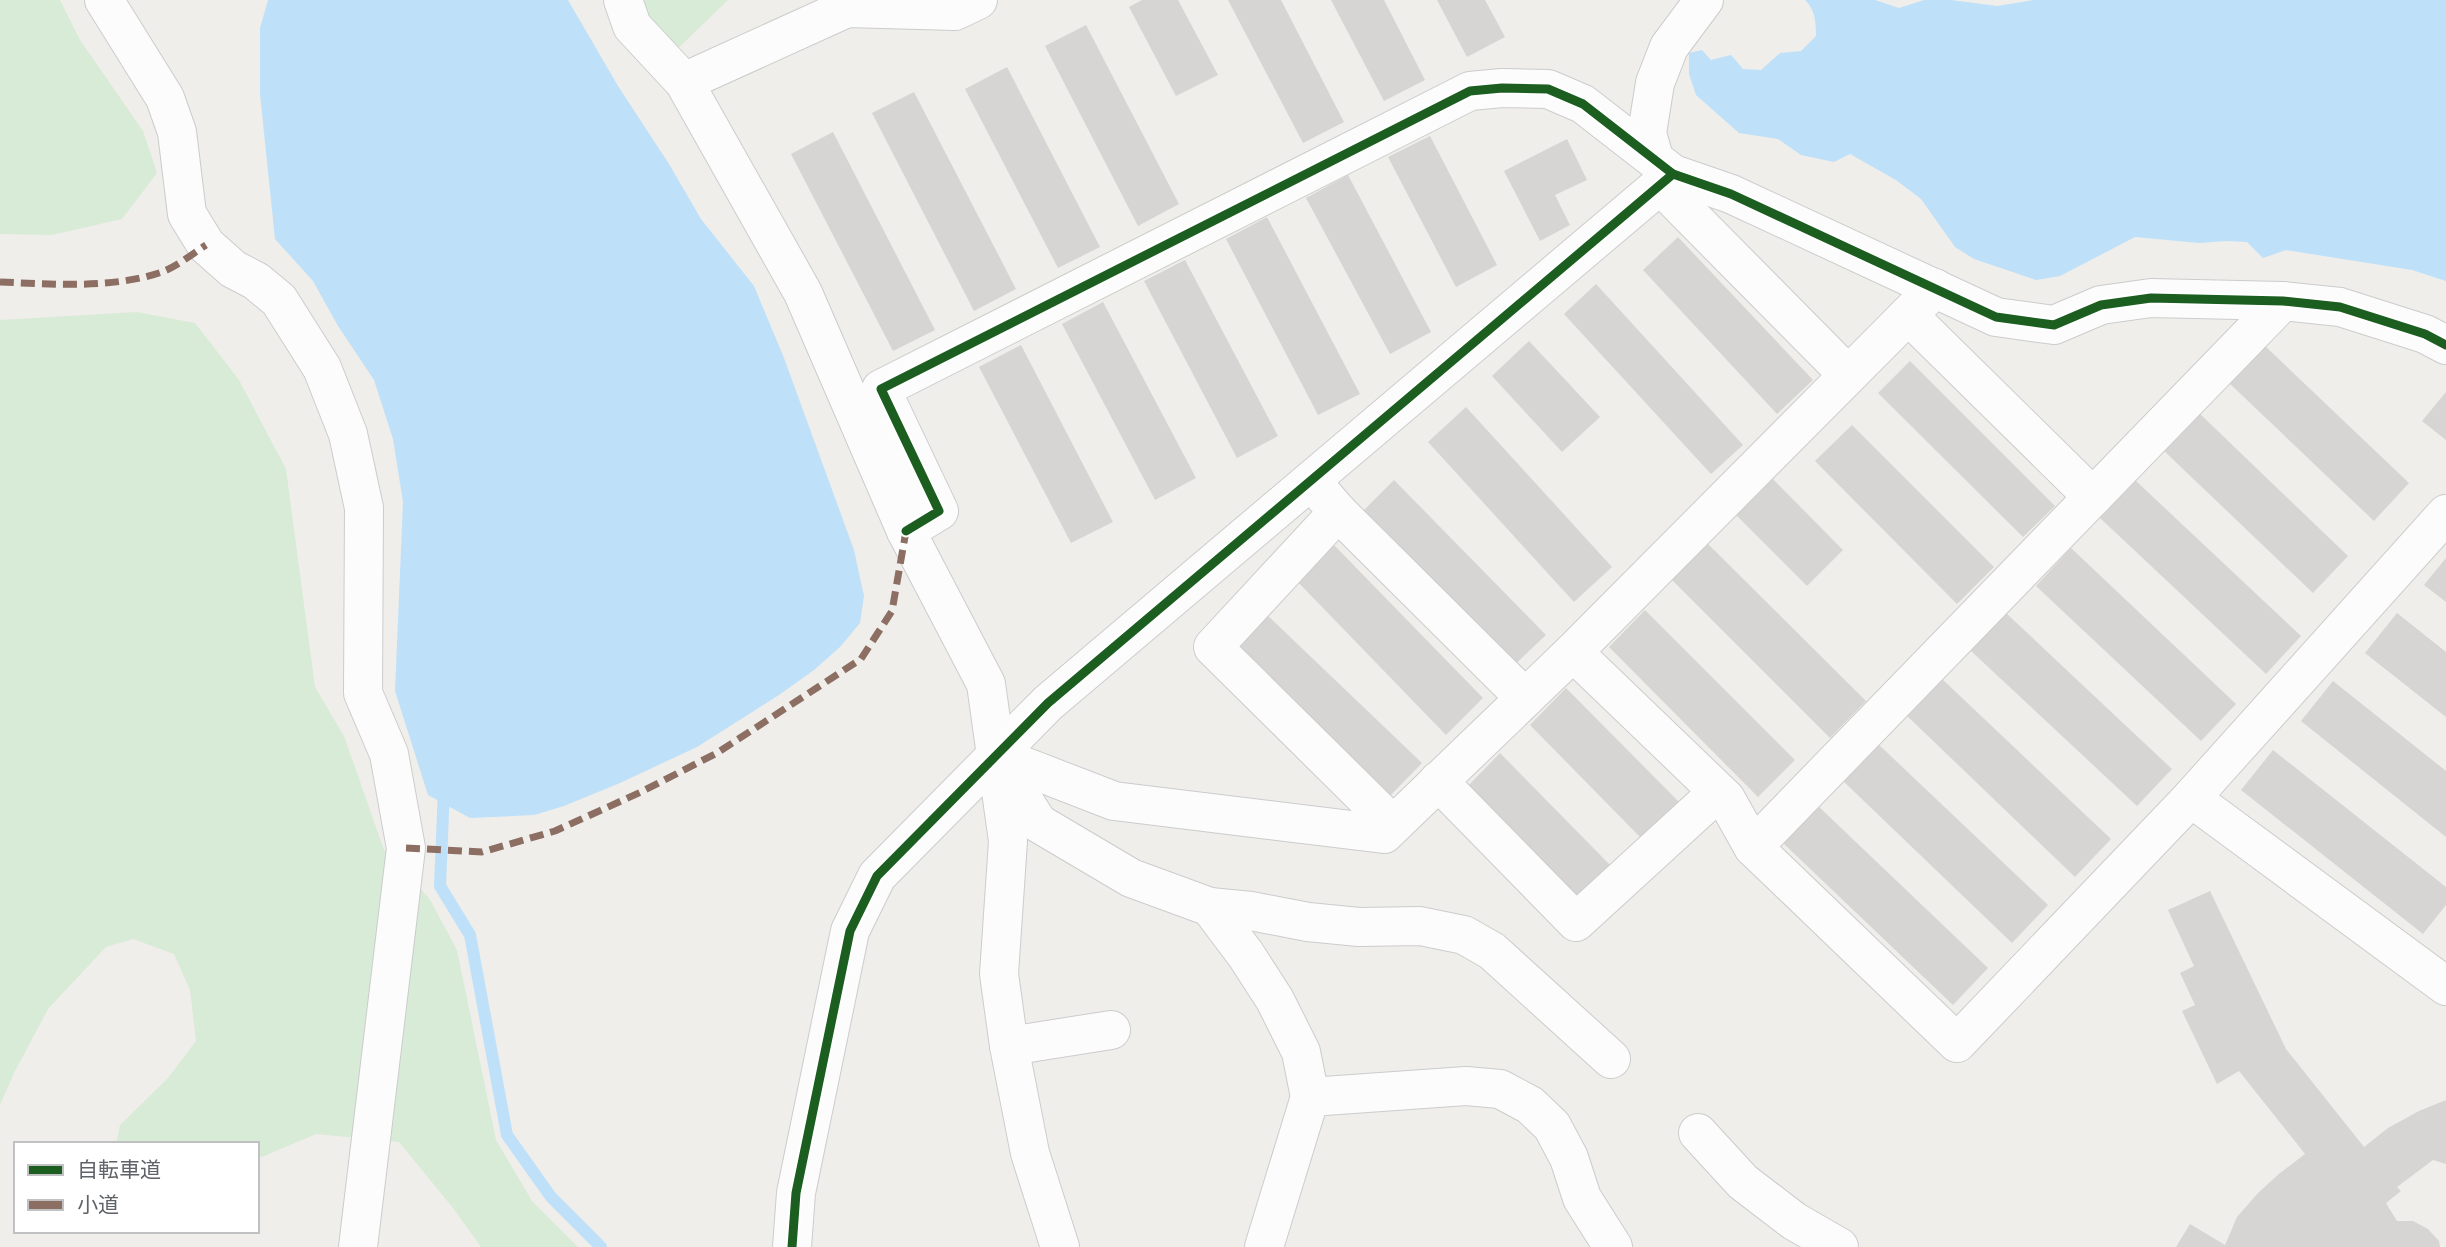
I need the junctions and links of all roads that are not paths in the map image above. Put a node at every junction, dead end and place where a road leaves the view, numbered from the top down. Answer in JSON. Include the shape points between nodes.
{"nodes":[{"id":1,"x":104,"y":0,"type":"edge"},
{"id":2,"x":622,"y":0,"type":"edge"},
{"id":3,"x":978,"y":0,"type":"edge"},
{"id":4,"x":1704,"y":0,"type":"edge"},
{"id":5,"x":132,"y":18,"type":"edge"},
{"id":6,"x":684,"y":82,"type":"junction"},
{"id":7,"x":1663,"y":173,"type":"junction"},
{"id":8,"x":1935,"y":288,"type":"junction"},
{"id":9,"x":2283,"y":302,"type":"junction"},
{"id":10,"x":1909,"y":315,"type":"junction"},
{"id":11,"x":2439,"y":337,"type":"edge"},
{"id":12,"x":1848,"y":375,"type":"junction"},
{"id":13,"x":1311,"y":481,"type":"junction"},
{"id":14,"x":2093,"y":496,"type":"junction"},
{"id":15,"x":1338,"y":512,"type":"junction"},
{"id":16,"x":2446,"y":514,"type":"edge"},
{"id":17,"x":906,"y":531,"type":"junction"},
{"id":18,"x":1573,"y":652,"type":"junction"},
{"id":19,"x":1525,"y":698,"type":"junction"},
{"id":20,"x":995,"y":755,"type":"junction"},
{"id":21,"x":1438,"y":781,"type":"junction"},
{"id":22,"x":1718,"y":792,"type":"junction"},
{"id":23,"x":2191,"y":798,"type":"junction"},
{"id":24,"x":1393,"y":825,"type":"junction"},
{"id":25,"x":1753,"y":846,"type":"junction"},
{"id":26,"x":1210,"y":907,"type":"junction"},
{"id":27,"x":2439,"y":970,"type":"edge"},
{"id":28,"x":1111,"y":1030,"type":"dead end"},
{"id":29,"x":1009,"y":1046,"type":"junction"},
{"id":30,"x":1611,"y":1059,"type":"dead end"},
{"id":31,"x":1310,"y":1097,"type":"junction"},
{"id":32,"x":1698,"y":1133,"type":"dead end"},
{"id":33,"x":358,"y":1247,"type":"edge"},
{"id":34,"x":792,"y":1247,"type":"edge"},
{"id":35,"x":1060,"y":1247,"type":"edge"},
{"id":36,"x":1264,"y":1247,"type":"edge"},
{"id":37,"x":1613,"y":1247,"type":"edge"},
{"id":38,"x":1839,"y":1247,"type":"edge"}],
"edges":[{"from":1,"to":5,"type":"street"},
{"from":2,"to":6,"type":"street","via":[[632,26]]},
{"from":3,"to":6,"type":"street","via":[[955,11],[847,8]]},
{"from":4,"to":7,"type":"street","via":[[1669,47],[1655,83],[1647,133]]},
{"from":5,"to":33,"type":"street","via":[[177,132],[187,214],[206,245],[279,300],[322,368],[348,434],[364,508],[363,693],[389,754],[406,848]]},
{"from":6,"to":17,"type":"street","via":[[803,293]]},
{"from":7,"to":8,"type":"street","via":[[1731,194]]},
{"from":7,"to":12,"type":"street"},
{"from":7,"to":13,"type":"street"},
{"from":7,"to":17,"type":"street","via":[[1583,104],[1548,89],[1469,91],[1425,111],[881,390],[939,511]]},
{"from":8,"to":9,"type":"street","via":[[1996,317],[2054,325],[2101,305],[2151,298]]},
{"from":8,"to":10,"type":"street"},
{"from":9,"to":11,"type":"street","via":[[2340,307]]},
{"from":9,"to":14,"type":"street"},
{"from":10,"to":12,"type":"street"},
{"from":10,"to":14,"type":"street"},
{"from":12,"to":18,"type":"street"},
{"from":13,"to":15,"type":"street"},
{"from":13,"to":20,"type":"street","via":[[1048,703]]},
{"from":14,"to":25,"type":"street"},
{"from":15,"to":19,"type":"street"},
{"from":15,"to":24,"type":"street","via":[[1213,647]]},
{"from":16,"to":23,"type":"street"},
{"from":17,"to":20,"type":"street","via":[[986,684]]},
{"from":18,"to":19,"type":"street"},
{"from":18,"to":22,"type":"street"},
{"from":19,"to":21,"type":"street"},
{"from":20,"to":24,"type":"street","via":[[1114,801],[1384,834]]},
{"from":20,"to":26,"type":"street","via":[[1038,823],[1130,878]]},
{"from":20,"to":29,"type":"street","via":[[1008,841],[999,974]]},
{"from":20,"to":34,"type":"street","via":[[877,876],[850,931],[796,1193]]},
{"from":21,"to":22,"type":"street","via":[[1576,922]]},
{"from":21,"to":24,"type":"street"},
{"from":22,"to":25,"type":"street"},
{"from":23,"to":25,"type":"street","via":[[1957,1043]]},
{"from":23,"to":27,"type":"street"},
{"from":26,"to":30,"type":"street","via":[[1308,922],[1420,926],[1464,935],[1492,951]]},
{"from":26,"to":31,"type":"street","via":[[1275,1000],[1301,1052]]},
{"from":28,"to":29,"type":"street"},
{"from":29,"to":35,"type":"street","via":[[1030,1153]]},
{"from":31,"to":36,"type":"street"},
{"from":31,"to":37,"type":"street","via":[[1466,1086],[1500,1089],[1530,1105],[1552,1126],[1582,1198]]},
{"from":32,"to":38,"type":"street","via":[[1744,1182],[1794,1221]]}]}
